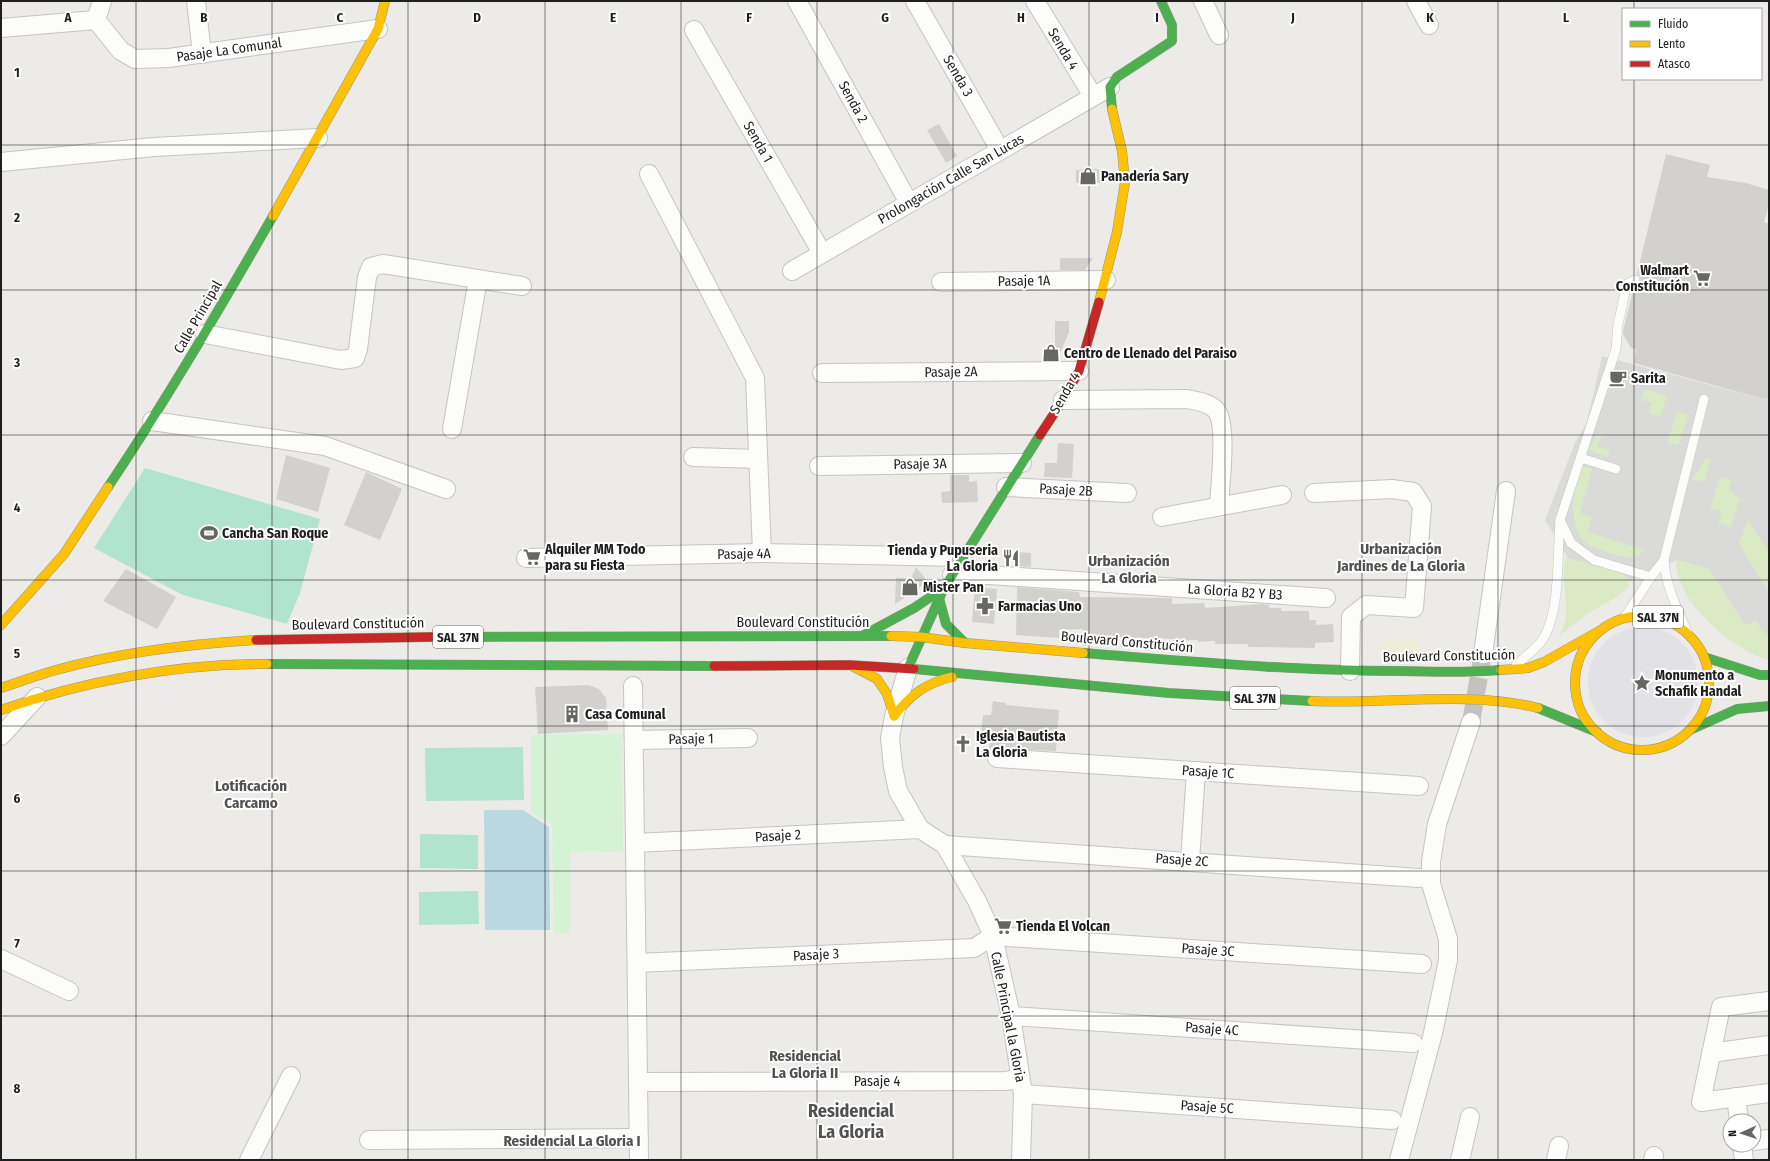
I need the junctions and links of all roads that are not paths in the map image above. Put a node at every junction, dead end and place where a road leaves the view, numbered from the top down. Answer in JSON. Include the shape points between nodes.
{"nodes":[{"id":1,"x":102,"y":1,"type":"edge"},
{"id":2,"x":196,"y":1,"type":"edge"},
{"id":3,"x":385,"y":1,"type":"edge"},
{"id":4,"x":798,"y":1,"type":"edge"},
{"id":5,"x":915,"y":1,"type":"edge"},
{"id":6,"x":1035,"y":1,"type":"edge"},
{"id":7,"x":1161,"y":1,"type":"edge"},
{"id":8,"x":1203,"y":1,"type":"edge"},
{"id":9,"x":1416,"y":1,"type":"edge"},
{"id":10,"x":96,"y":20,"type":"junction"},
{"id":11,"x":1429,"y":25,"type":"dead end"},
{"id":12,"x":1,"y":28,"type":"edge"},
{"id":13,"x":378,"y":29,"type":"junction"},
{"id":14,"x":694,"y":30,"type":"dead end"},
{"id":15,"x":1219,"y":35,"type":"dead end"},
{"id":16,"x":202,"y":54,"type":"junction"},
{"id":17,"x":1110,"y":87,"type":"junction"},
{"id":18,"x":1093,"y":96,"type":"junction"},
{"id":19,"x":318,"y":138,"type":"junction"},
{"id":20,"x":1000,"y":150,"type":"junction"},
{"id":21,"x":1,"y":162,"type":"edge"},
{"id":22,"x":650,"y":174,"type":"dead end"},
{"id":23,"x":909,"y":203,"type":"junction"},
{"id":24,"x":822,"y":253,"type":"junction"},
{"id":25,"x":792,"y":271,"type":"dead end"},
{"id":26,"x":478,"y":279,"type":"junction"},
{"id":27,"x":1106,"y":280,"type":"junction"},
{"id":28,"x":1635,"y":280,"type":"dead end"},
{"id":29,"x":942,"y":282,"type":"dead end"},
{"id":30,"x":522,"y":286,"type":"dead end"},
{"id":31,"x":205,"y":334,"type":"junction"},
{"id":32,"x":1079,"y":371,"type":"junction"},
{"id":33,"x":822,"y":373,"type":"dead end"},
{"id":34,"x":1704,"y":399,"type":"dead end"},
{"id":35,"x":1063,"y":400,"type":"junction"},
{"id":36,"x":152,"y":421,"type":"junction"},
{"id":37,"x":452,"y":429,"type":"dead end"},
{"id":38,"x":693,"y":457,"type":"dead end"},
{"id":39,"x":1581,"y":458,"type":"junction"},
{"id":40,"x":758,"y":459,"type":"junction"},
{"id":41,"x":1022,"y":463,"type":"junction"},
{"id":42,"x":819,"y":466,"type":"dead end"},
{"id":43,"x":1616,"y":469,"type":"dead end"},
{"id":44,"x":1006,"y":487,"type":"junction"},
{"id":45,"x":446,"y":489,"type":"dead end"},
{"id":46,"x":1506,"y":490,"type":"dead end"},
{"id":47,"x":1127,"y":493,"type":"dead end"},
{"id":48,"x":1314,"y":493,"type":"dead end"},
{"id":49,"x":1282,"y":495,"type":"dead end"},
{"id":50,"x":1219,"y":505,"type":"junction"},
{"id":51,"x":1162,"y":517,"type":"dead end"},
{"id":52,"x":1560,"y":520,"type":"junction"},
{"id":53,"x":762,"y":553,"type":"junction"},
{"id":54,"x":962,"y":557,"type":"junction"},
{"id":55,"x":526,"y":558,"type":"dead end"},
{"id":56,"x":1664,"y":560,"type":"junction"},
{"id":57,"x":1651,"y":577,"type":"junction"},
{"id":58,"x":948,"y":582,"type":"junction"},
{"id":59,"x":939,"y":598,"type":"junction"},
{"id":60,"x":1326,"y":598,"type":"dead end"},
{"id":61,"x":1625,"y":618,"type":"junction"},
{"id":62,"x":1,"y":624,"type":"edge"},
{"id":63,"x":1599,"y":631,"type":"junction"},
{"id":64,"x":1688,"y":634,"type":"junction"},
{"id":65,"x":863,"y":636,"type":"junction"},
{"id":66,"x":921,"y":637,"type":"junction"},
{"id":67,"x":965,"y":643,"type":"junction"},
{"id":68,"x":1483,"y":654,"type":"tunnel mouth"},
{"id":69,"x":1704,"y":657,"type":"junction"},
{"id":70,"x":850,"y":664,"type":"junction"},
{"id":71,"x":908,"y":668,"type":"junction"},
{"id":72,"x":1512,"y":669,"type":"junction"},
{"id":73,"x":1350,"y":671,"type":"junction"},
{"id":74,"x":964,"y":675,"type":"junction"},
{"id":75,"x":1769,"y":675,"type":"edge"},
{"id":76,"x":633,"y":686,"type":"dead end"},
{"id":77,"x":1,"y":688,"type":"edge"},
{"id":78,"x":37,"y":698,"type":"junction"},
{"id":79,"x":1769,"y":706,"type":"edge"},
{"id":80,"x":1,"y":710,"type":"edge"},
{"id":81,"x":894,"y":716,"type":"junction"},
{"id":82,"x":1471,"y":722,"type":"tunnel mouth"},
{"id":83,"x":1689,"y":731,"type":"junction"},
{"id":84,"x":1597,"y":732,"type":"junction"},
{"id":85,"x":1,"y":736,"type":"edge"},
{"id":86,"x":748,"y":738,"type":"dead end"},
{"id":87,"x":634,"y":740,"type":"junction"},
{"id":88,"x":997,"y":758,"type":"dead end"},
{"id":89,"x":1196,"y":771,"type":"junction"},
{"id":90,"x":1420,"y":786,"type":"dead end"},
{"id":91,"x":920,"y":829,"type":"junction"},
{"id":92,"x":635,"y":843,"type":"junction"},
{"id":93,"x":945,"y":845,"type":"junction"},
{"id":94,"x":1190,"y":861,"type":"junction"},
{"id":95,"x":1419,"y":878,"type":"dead end"},
{"id":96,"x":993,"y":936,"type":"junction"},
{"id":97,"x":1,"y":959,"type":"edge"},
{"id":98,"x":637,"y":963,"type":"junction"},
{"id":99,"x":1422,"y":964,"type":"dead end"},
{"id":100,"x":69,"y":991,"type":"dead end"},
{"id":101,"x":1767,"y":998,"type":"edge"},
{"id":102,"x":1010,"y":1016,"type":"junction"},
{"id":103,"x":1414,"y":1043,"type":"dead end"},
{"id":104,"x":1769,"y":1045,"type":"edge"},
{"id":105,"x":1712,"y":1053,"type":"junction"},
{"id":106,"x":291,"y":1076,"type":"dead end"},
{"id":107,"x":638,"y":1082,"type":"junction"},
{"id":108,"x":1021,"y":1086,"type":"junction"},
{"id":109,"x":1769,"y":1093,"type":"edge"},
{"id":110,"x":1736,"y":1097,"type":"junction"},
{"id":111,"x":1738,"y":1113,"type":"edge"},
{"id":112,"x":1470,"y":1117,"type":"dead end"},
{"id":113,"x":1392,"y":1120,"type":"dead end"},
{"id":114,"x":639,"y":1138,"type":"junction"},
{"id":115,"x":369,"y":1140,"type":"dead end"},
{"id":116,"x":250,"y":1160,"type":"edge"},
{"id":117,"x":639,"y":1160,"type":"edge"},
{"id":118,"x":1021,"y":1160,"type":"edge"},
{"id":119,"x":1399,"y":1160,"type":"edge"},
{"id":120,"x":1460,"y":1160,"type":"edge"}],
"edges":[{"from":1,"to":10,"type":"street"},
{"from":2,"to":16,"type":"street"},
{"from":3,"to":13,"type":"main road","name":"Calle Principal"},
{"from":4,"to":23,"type":"street","name":"Senda 2"},
{"from":5,"to":20,"type":"street","name":"Senda 3"},
{"from":6,"to":18,"type":"street","name":"Senda 4"},
{"from":7,"to":17,"type":"main road","via":[[1173,23],[1172,41],[1118,77]]},
{"from":8,"to":15,"type":"street"},
{"from":9,"to":11,"type":"street"},
{"from":10,"to":12,"type":"street"},
{"from":10,"to":16,"type":"street","name":"Pasaje La Comunal","via":[[121,51],[135,59]]},
{"from":13,"to":16,"type":"street","name":"Pasaje La Comunal"},
{"from":13,"to":19,"type":"main road","name":"Calle Principal"},
{"from":14,"to":24,"type":"street","name":"Senda 1"},
{"from":17,"to":18,"type":"street","name":"Prolongación Calle San Lucas"},
{"from":17,"to":27,"type":"main road","name":"Senda 4","via":[[1111,105],[1122,151],[1124,182],[1117,232]]},
{"from":18,"to":20,"type":"street","name":"Prolongación Calle San Lucas"},
{"from":19,"to":21,"type":"street","via":[[154,147]]},
{"from":19,"to":31,"type":"main road","name":"Calle Principal"},
{"from":20,"to":23,"type":"street","name":"Prolongación Calle San Lucas"},
{"from":22,"to":40,"type":"street","via":[[755,378]]},
{"from":23,"to":24,"type":"street","name":"Prolongación Calle San Lucas"},
{"from":24,"to":25,"type":"street","name":"Prolongación Calle San Lucas"},
{"from":26,"to":30,"type":"street"},
{"from":26,"to":31,"type":"street","via":[[383,264],[371,267],[366,277],[355,358],[341,360]]},
{"from":26,"to":37,"type":"street"},
{"from":27,"to":29,"type":"street","name":"Pasaje 1A"},
{"from":27,"to":32,"type":"main road","name":"Senda 4"},
{"from":28,"to":39,"type":"lane","via":[[1627,284],[1618,324],[1616,349]]},
{"from":31,"to":36,"type":"main road","name":"Calle Principal"},
{"from":32,"to":33,"type":"street","name":"Pasaje 2A"},
{"from":32,"to":35,"type":"main road","name":"Senda 4"},
{"from":34,"to":56,"type":"lane"},
{"from":35,"to":41,"type":"main road","name":"Senda 4"},
{"from":35,"to":50,"type":"street","via":[[1187,399],[1204,402],[1216,410],[1221,422],[1222,436]]},
{"from":36,"to":45,"type":"street","via":[[325,446]]},
{"from":36,"to":62,"type":"main road","name":"Calle Principal","via":[[64,554]]},
{"from":38,"to":40,"type":"street"},
{"from":39,"to":43,"type":"lane"},
{"from":39,"to":52,"type":"lane"},
{"from":40,"to":53,"type":"street"},
{"from":41,"to":42,"type":"street","name":"Pasaje 3A"},
{"from":41,"to":44,"type":"main road","name":"Senda 4"},
{"from":44,"to":47,"type":"street","name":"Pasaje 2B"},
{"from":44,"to":54,"type":"main road","name":"Senda 4"},
{"from":46,"to":68,"type":"street"},
{"from":48,"to":73,"type":"street","via":[[1392,489],[1413,492],[1422,506],[1414,608],[1366,605],[1351,617]]},
{"from":49,"to":50,"type":"street"},
{"from":50,"to":51,"type":"street"},
{"from":52,"to":57,"type":"lane","via":[[1571,543],[1594,560]]},
{"from":52,"to":72,"type":"lane","via":[[1556,590],[1550,624],[1541,641]]},
{"from":53,"to":54,"type":"street","name":"Pasaje 4A"},
{"from":53,"to":55,"type":"street","name":"Pasaje 4A"},
{"from":54,"to":58,"type":"main road","name":"Senda 4"},
{"from":56,"to":57,"type":"lane"},
{"from":56,"to":64,"type":"lane","via":[[1670,592]]},
{"from":57,"to":61,"type":"lane"},
{"from":58,"to":59,"type":"main road","name":"Senda 4"},
{"from":58,"to":60,"type":"street","name":"La Gloria B2 Y B3","via":[[989,576]]},
{"from":58,"to":65,"type":"main road","via":[[914,608]]},
{"from":59,"to":66,"type":"main road","name":"Senda 4"},
{"from":59,"to":67,"type":"main road","via":[[941,614],[950,631]]},
{"from":61,"to":63,"type":"main road","number":"SAL 37N"},
{"from":61,"to":64,"type":"main road","number":"SAL 37N","via":[[1642,615],[1659,617],[1675,624]]},
{"from":63,"to":72,"type":"main road","name":"Boulevard Constitución","number":"SAL 37N","via":[[1544,662],[1528,668]]},
{"from":63,"to":84,"type":"main road","number":"SAL 37N","via":[[1581,655],[1575,685],[1583,714]]},
{"from":64,"to":69,"type":"main road","number":"SAL 37N"},
{"from":65,"to":66,"type":"main road","name":"Boulevard Constitución","number":"SAL 37N"},
{"from":65,"to":77,"type":"main road","name":"Boulevard Constitución","number":"SAL 37N","via":[[346,637],[234,640],[88,660]]},
{"from":66,"to":67,"type":"main road","name":"Boulevard Constitución","number":"SAL 37N"},
{"from":66,"to":71,"type":"main road","name":"Senda 4"},
{"from":67,"to":73,"type":"main road","name":"Boulevard Constitución","number":"SAL 37N","via":[[1248,666]]},
{"from":69,"to":75,"type":"main road","via":[[1760,675]]},
{"from":69,"to":83,"type":"main road","number":"SAL 37N","via":[[1709,680],[1708,696],[1703,711]]},
{"from":70,"to":71,"type":"main road","number":"SAL 37N"},
{"from":70,"to":78,"type":"main road","number":"SAL 37N","via":[[485,667],[224,664],[116,678]]},
{"from":70,"to":81,"type":"main road","via":[[877,679],[887,694]]},
{"from":71,"to":74,"type":"main road","number":"SAL 37N"},
{"from":71,"to":81,"type":"street","name":"Calle Principal la Gloria"},
{"from":72,"to":73,"type":"main road","name":"Boulevard Constitución","number":"SAL 37N","via":[[1478,672]]},
{"from":74,"to":81,"type":"main road","via":[[934,680],[923,686],[907,698]]},
{"from":74,"to":84,"type":"main road","number":"SAL 37N","via":[[1169,694],[1315,701],[1483,700],[1518,703],[1541,709]]},
{"from":76,"to":87,"type":"street"},
{"from":78,"to":80,"type":"main road","number":"SAL 37N"},
{"from":78,"to":85,"type":"street"},
{"from":79,"to":83,"type":"main road","number":"SAL 37N","via":[[1732,709]]},
{"from":81,"to":91,"type":"street","name":"Calle Principal la Gloria","via":[[890,738],[898,791]]},
{"from":82,"to":119,"type":"street","via":[[1437,824],[1431,884],[1448,938],[1448,960],[1433,1033]]},
{"from":83,"to":84,"type":"main road","number":"SAL 37N","via":[[1672,743],[1644,750],[1622,747]]},
{"from":86,"to":87,"type":"street","name":"Pasaje 1"},
{"from":87,"to":92,"type":"street"},
{"from":88,"to":89,"type":"street","name":"Pasaje 1C"},
{"from":89,"to":90,"type":"street","name":"Pasaje 1C"},
{"from":89,"to":94,"type":"street"},
{"from":91,"to":92,"type":"street","name":"Pasaje 2"},
{"from":91,"to":93,"type":"street","name":"Calle Principal la Gloria"},
{"from":92,"to":98,"type":"street"},
{"from":93,"to":94,"type":"street","name":"Pasaje 2C"},
{"from":93,"to":96,"type":"street","name":"Calle Principal la Gloria","via":[[977,901]]},
{"from":94,"to":95,"type":"street","name":"Pasaje 2C"},
{"from":96,"to":98,"type":"street","name":"Pasaje 3","via":[[974,948]]},
{"from":96,"to":99,"type":"street","name":"Pasaje 3C"},
{"from":96,"to":102,"type":"street","name":"Calle Principal la Gloria"},
{"from":97,"to":100,"type":"street"},
{"from":98,"to":107,"type":"street"},
{"from":101,"to":105,"type":"street","via":[[1721,1008]]},
{"from":102,"to":103,"type":"street","name":"Pasaje 4C"},
{"from":102,"to":108,"type":"street","name":"Calle Principal la Gloria"},
{"from":104,"to":105,"type":"street"},
{"from":105,"to":110,"type":"street","via":[[1701,1102]]},
{"from":106,"to":116,"type":"street"},
{"from":107,"to":108,"type":"street","name":"Pasaje 4","via":[[1005,1081]]},
{"from":107,"to":114,"type":"street"},
{"from":108,"to":113,"type":"street","name":"Pasaje 5C"},
{"from":108,"to":118,"type":"street","name":"Calle Principal la Gloria"},
{"from":109,"to":110,"type":"street"},
{"from":110,"to":111,"type":"street"},
{"from":112,"to":120,"type":"street"},
{"from":114,"to":115,"type":"street"},
{"from":114,"to":117,"type":"street"}]}
